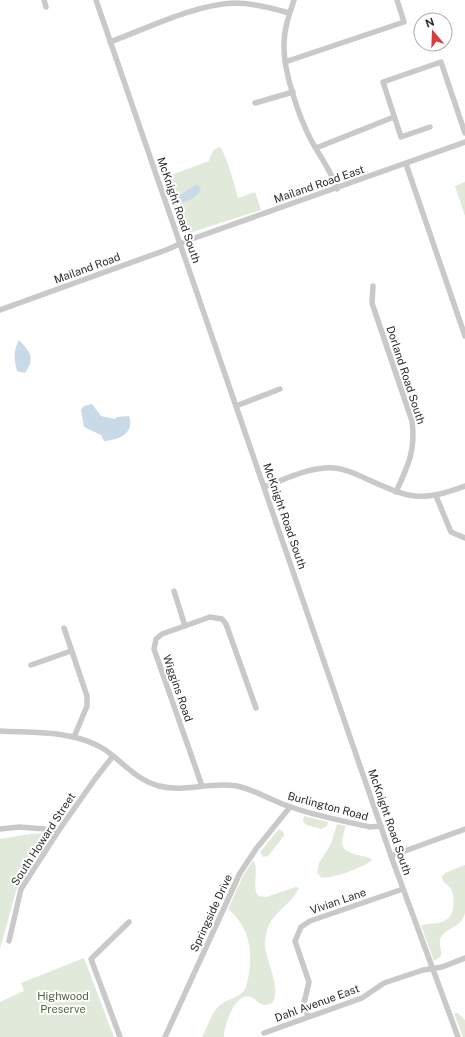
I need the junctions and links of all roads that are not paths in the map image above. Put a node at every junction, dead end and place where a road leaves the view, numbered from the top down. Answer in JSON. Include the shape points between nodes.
{"nodes":[{"id":1,"x":44,"y":0,"type":"edge"},
{"id":2,"x":96,"y":0,"type":"edge"},
{"id":3,"x":294,"y":0,"type":"edge"},
{"id":4,"x":397,"y":0,"type":"edge"},
{"id":5,"x":219,"y":2,"type":"edge"},
{"id":6,"x":46,"y":7,"type":"dead end"},
{"id":7,"x":289,"y":13,"type":"junction"},
{"id":8,"x":110,"y":42,"type":"junction"},
{"id":9,"x":285,"y":62,"type":"junction"},
{"id":10,"x":293,"y":92,"type":"junction"},
{"id":11,"x":255,"y":103,"type":"dead end"},
{"id":12,"x":394,"y":117,"type":"junction"},
{"id":13,"x":430,"y":127,"type":"dead end"},
{"id":14,"x":465,"y":133,"type":"edge"},
{"id":15,"x":465,"y":142,"type":"edge"},
{"id":16,"x":316,"y":148,"type":"junction"},
{"id":17,"x":406,"y":164,"type":"junction"},
{"id":18,"x":337,"y":188,"type":"junction"},
{"id":19,"x":180,"y":244,"type":"junction"},
{"id":20,"x":373,"y":286,"type":"dead end"},
{"id":21,"x":0,"y":310,"type":"edge"},
{"id":22,"x":462,"y":319,"type":"edge"},
{"id":23,"x":465,"y":336,"type":"edge"},
{"id":24,"x":280,"y":389,"type":"dead end"},
{"id":25,"x":236,"y":406,"type":"junction"},
{"id":26,"x":465,"y":486,"type":"edge"},
{"id":27,"x":264,"y":487,"type":"junction"},
{"id":28,"x":396,"y":492,"type":"junction"},
{"id":29,"x":436,"y":496,"type":"junction"},
{"id":30,"x":465,"y":538,"type":"edge"},
{"id":31,"x":174,"y":590,"type":"dead end"},
{"id":32,"x":185,"y":626,"type":"junction"},
{"id":33,"x":64,"y":628,"type":"dead end"},
{"id":34,"x":72,"y":651,"type":"junction"},
{"id":35,"x":31,"y":665,"type":"dead end"},
{"id":36,"x":256,"y":708,"type":"dead end"},
{"id":37,"x":0,"y":731,"type":"edge"},
{"id":38,"x":74,"y":737,"type":"junction"},
{"id":39,"x":113,"y":756,"type":"junction"},
{"id":40,"x":202,"y":786,"type":"junction"},
{"id":41,"x":290,"y":807,"type":"junction"},
{"id":42,"x":381,"y":826,"type":"junction"},
{"id":43,"x":0,"y":829,"type":"edge"},
{"id":44,"x":465,"y":829,"type":"edge"},
{"id":45,"x":59,"y":830,"type":"junction"},
{"id":46,"x":391,"y":856,"type":"junction"},
{"id":47,"x":403,"y":889,"type":"junction"},
{"id":48,"x":129,"y":922,"type":"dead end"},
{"id":49,"x":10,"y":942,"type":"dead end"},
{"id":50,"x":465,"y":958,"type":"edge"},
{"id":51,"x":432,"y":968,"type":"junction"},
{"id":52,"x":308,"y":1017,"type":"junction"},
{"id":53,"x":264,"y":1033,"type":"dead end"},
{"id":54,"x":120,"y":1037,"type":"edge"},
{"id":55,"x":165,"y":1037,"type":"edge"},
{"id":56,"x":458,"y":1037,"type":"edge"}],
"edges":[{"from":1,"to":6,"type":"street"},
{"from":2,"to":8,"type":"street","name":"McKnight Road South"},
{"from":3,"to":7,"type":"street"},
{"from":4,"to":9,"type":"street","via":[[404,22]]},
{"from":5,"to":7,"type":"street","via":[[252,4]]},
{"from":5,"to":8,"type":"street"},
{"from":7,"to":9,"type":"street","via":[[284,40]]},
{"from":8,"to":19,"type":"street","name":"McKnight Road South"},
{"from":9,"to":10,"type":"street"},
{"from":10,"to":11,"type":"street"},
{"from":10,"to":16,"type":"street","via":[[304,125]]},
{"from":12,"to":13,"type":"street","via":[[401,137]]},
{"from":12,"to":14,"type":"street","via":[[383,82],[441,62]]},
{"from":12,"to":16,"type":"street"},
{"from":15,"to":17,"type":"street","name":"Mailand Road East"},
{"from":16,"to":18,"type":"street","via":[[330,170]]},
{"from":17,"to":18,"type":"street","name":"Mailand Road East"},
{"from":17,"to":22,"type":"street"},
{"from":18,"to":19,"type":"street","name":"Mailand Road East"},
{"from":19,"to":21,"type":"street","name":"Mailand Road"},
{"from":19,"to":25,"type":"street","name":"McKnight Road South"},
{"from":20,"to":28,"type":"street","name":"Dorland Road South","via":[[372,303],[414,429],[412,456]]},
{"from":22,"to":23,"type":"street"},
{"from":24,"to":25,"type":"street"},
{"from":25,"to":27,"type":"street","name":"McKnight Road South"},
{"from":26,"to":29,"type":"street"},
{"from":27,"to":28,"type":"street","via":[[312,470],[333,468],[355,473]]},
{"from":27,"to":42,"type":"street","name":"McKnight Road South"},
{"from":28,"to":29,"type":"street","via":[[414,497]]},
{"from":29,"to":30,"type":"street","via":[[451,532]]},
{"from":31,"to":32,"type":"street"},
{"from":32,"to":36,"type":"street","name":"Wiggins Road","via":[[214,617],[224,622]]},
{"from":32,"to":40,"type":"street","name":"Wiggins Road","via":[[158,636],[153,646]]},
{"from":33,"to":34,"type":"street"},
{"from":34,"to":35,"type":"street"},
{"from":34,"to":38,"type":"street","via":[[87,701]]},
{"from":37,"to":38,"type":"street","name":"Burlington Road"},
{"from":38,"to":39,"type":"street","name":"Burlington Road","via":[[91,743]]},
{"from":39,"to":40,"type":"street","name":"Burlington Road","via":[[148,783],[171,788]]},
{"from":39,"to":45,"type":"street","name":"South Howard Street"},
{"from":40,"to":41,"type":"street","name":"Burlington Road","via":[[236,786]]},
{"from":41,"to":42,"type":"street","name":"Burlington Road","via":[[370,827]]},
{"from":41,"to":55,"type":"street","name":"Springside Drive","via":[[240,873]]},
{"from":42,"to":46,"type":"street","name":"McKnight Road South"},
{"from":43,"to":45,"type":"street","via":[[19,826]]},
{"from":44,"to":46,"type":"street"},
{"from":45,"to":49,"type":"street","name":"South Howard Street","via":[[21,889]]},
{"from":46,"to":47,"type":"street","name":"McKnight Road South"},
{"from":47,"to":51,"type":"street","name":"McKnight Road South"},
{"from":47,"to":52,"type":"street","name":"Vivian Lane","via":[[308,922],[300,929],[296,942],[308,982],[304,1003]]},
{"from":48,"to":54,"type":"street","via":[[91,959]]},
{"from":50,"to":51,"type":"street","name":"Dahl Avenue East"},
{"from":51,"to":52,"type":"street","name":"Dahl Avenue East","via":[[382,984],[364,998]]},
{"from":51,"to":56,"type":"street","name":"McKnight Road South"},
{"from":52,"to":53,"type":"street","name":"Dahl Avenue East"}]}
